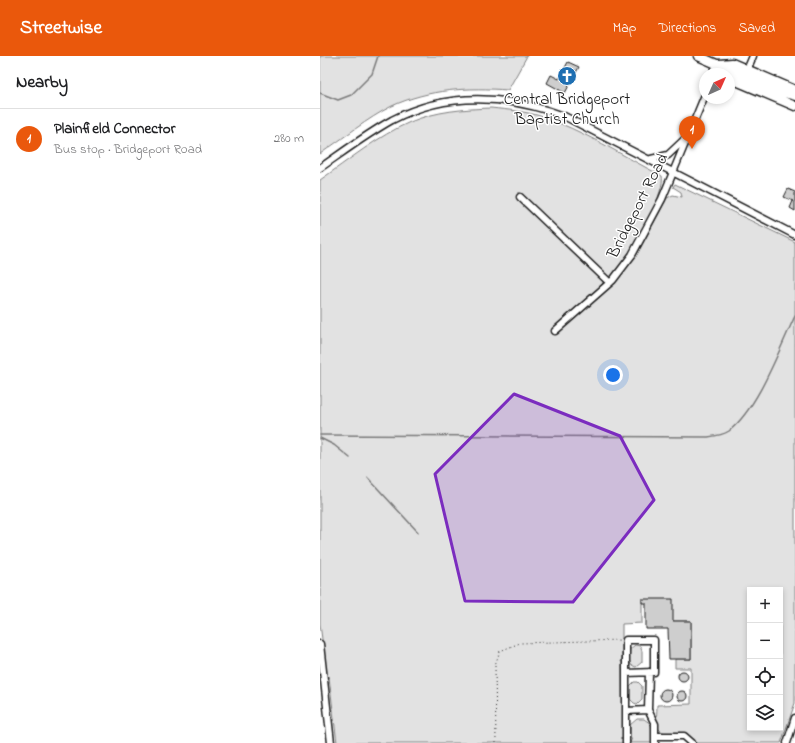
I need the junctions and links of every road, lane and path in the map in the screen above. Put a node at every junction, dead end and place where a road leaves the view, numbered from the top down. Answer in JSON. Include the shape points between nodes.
{"nodes":[{"id":1,"x":698,"y":56,"type":"edge"},
{"id":2,"x":753,"y":56,"type":"edge"},
{"id":3,"x":714,"y":61,"type":"edge"},
{"id":4,"x":748,"y":70,"type":"junction"},
{"id":5,"x":735,"y":81,"type":"edge"},
{"id":6,"x":795,"y":90,"type":"edge"},
{"id":7,"x":795,"y":96,"type":"edge"},
{"id":8,"x":701,"y":104,"type":"edge"},
{"id":9,"x":795,"y":106,"type":"edge"},
{"id":10,"x":688,"y":135,"type":"junction"},
{"id":11,"x":650,"y":159,"type":"junction"},
{"id":12,"x":320,"y":168,"type":"edge"},
{"id":13,"x":674,"y":171,"type":"junction"},
{"id":14,"x":520,"y":198,"type":"dead end"},
{"id":15,"x":795,"y":235,"type":"edge"},
{"id":16,"x":610,"y":283,"type":"junction"},
{"id":17,"x":555,"y":331,"type":"dead end"},
{"id":18,"x":624,"y":640,"type":"junction"},
{"id":19,"x":320,"y":644,"type":"edge"},
{"id":20,"x":649,"y":672,"type":"junction"},
{"id":21,"x":626,"y":673,"type":"junction"},
{"id":22,"x":648,"y":710,"type":"junction"},
{"id":23,"x":626,"y":711,"type":"junction"},
{"id":24,"x":795,"y":718,"type":"edge"},
{"id":25,"x":655,"y":740,"type":"edge"},
{"id":26,"x":331,"y":743,"type":"edge"},
{"id":27,"x":496,"y":743,"type":"edge"},
{"id":28,"x":626,"y":743,"type":"edge"},
{"id":29,"x":692,"y":743,"type":"edge"},
{"id":30,"x":787,"y":743,"type":"edge"}],
"edges":[{"from":1,"to":3,"type":"main road"},
{"from":2,"to":4,"type":"street"},
{"from":3,"to":4,"type":"main road","via":[[732,63]]},
{"from":3,"to":7,"type":"main road"},
{"from":4,"to":6,"type":"main road"},
{"from":5,"to":9,"type":"main road"},
{"from":8,"to":10,"type":"street","name":"Bridgeport Road"},
{"from":10,"to":11,"type":"street","via":[[668,155]]},
{"from":10,"to":13,"type":"street","name":"Bridgeport Road"},
{"from":11,"to":12,"type":"street","via":[[564,116],[532,104],[477,98],[444,103],[392,120]]},
{"from":11,"to":13,"type":"street"},
{"from":13,"to":15,"type":"street"},
{"from":13,"to":16,"type":"street","name":"Bridgeport Road","via":[[635,251]]},
{"from":14,"to":16,"type":"street"},
{"from":16,"to":17,"type":"street","name":"Bridgeport Road"},
{"from":18,"to":20,"type":"street","via":[[654,640],[654,672]]},
{"from":18,"to":21,"type":"street"},
{"from":18,"to":27,"type":"path","via":[[520,643],[500,651],[495,665]]},
{"from":19,"to":26,"type":"street"},
{"from":20,"to":21,"type":"street"},
{"from":20,"to":22,"type":"street"},
{"from":21,"to":23,"type":"street"},
{"from":22,"to":23,"type":"street"},
{"from":22,"to":25,"type":"street","via":[[655,724]]},
{"from":23,"to":28,"type":"street"},
{"from":24,"to":30,"type":"street"},
{"from":25,"to":29,"type":"street","via":[[684,736]]}]}
